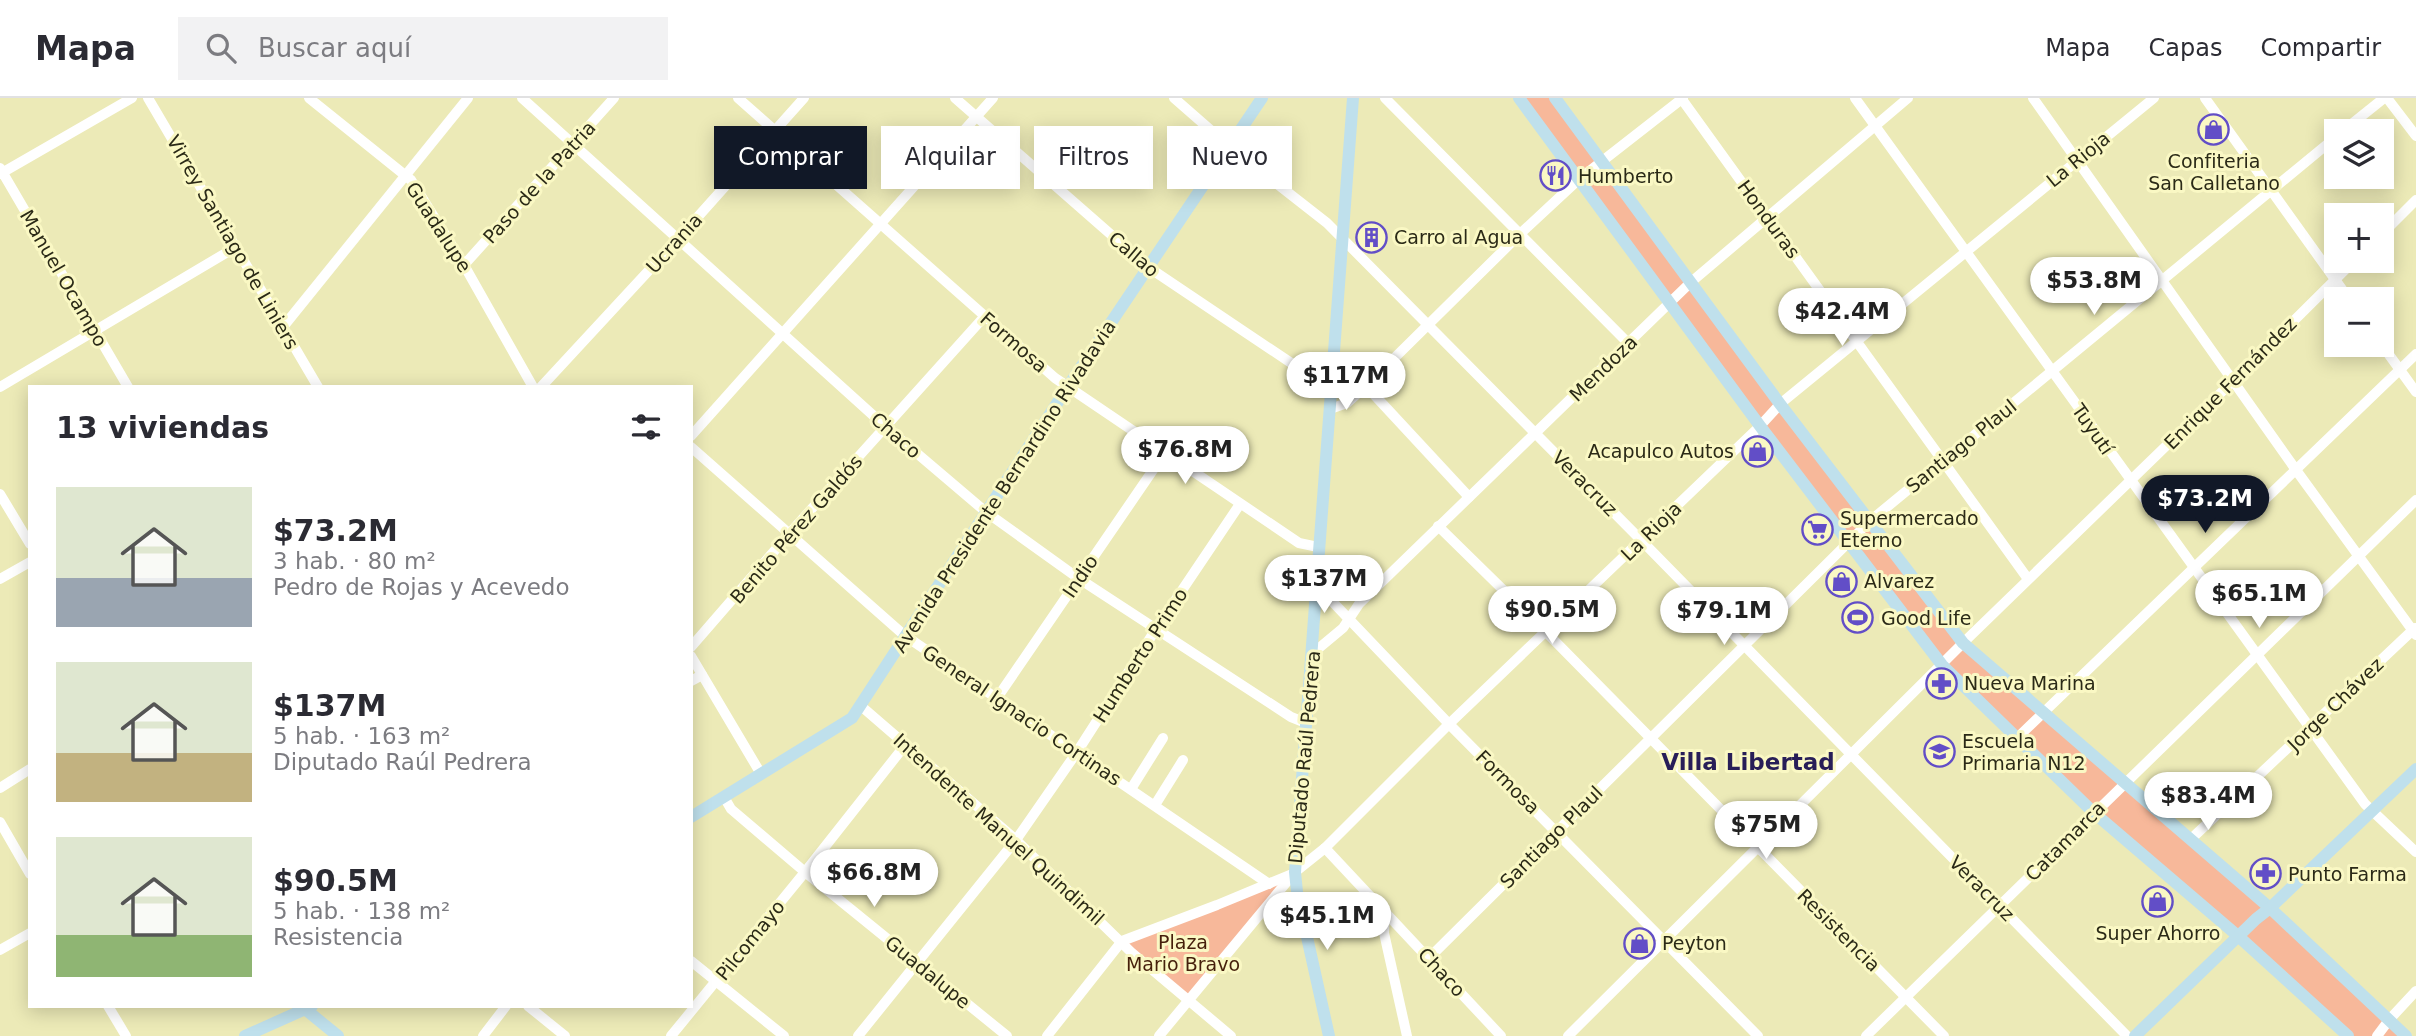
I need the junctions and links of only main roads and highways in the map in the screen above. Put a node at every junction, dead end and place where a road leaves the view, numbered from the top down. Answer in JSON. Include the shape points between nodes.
{"nodes":[{"id":1,"x":1262,"y":98,"type":"edge"},
{"id":2,"x":1353,"y":98,"type":"edge"},
{"id":3,"x":1519,"y":98,"type":"edge"},
{"id":4,"x":1555,"y":98,"type":"edge"},
{"id":5,"x":2416,"y":769,"type":"edge"},
{"id":6,"x":693,"y":816,"type":"edge"},
{"id":7,"x":2270,"y":908,"type":"junction"},
{"id":8,"x":2238,"y":936,"type":"junction"},
{"id":9,"x":304,"y":1008,"type":"edge"},
{"id":10,"x":307,"y":1008,"type":"edge"},
{"id":11,"x":245,"y":1036,"type":"edge"},
{"id":12,"x":338,"y":1036,"type":"edge"},
{"id":13,"x":1329,"y":1036,"type":"edge"},
{"id":14,"x":2135,"y":1036,"type":"edge"},
{"id":15,"x":2348,"y":1036,"type":"edge"},
{"id":16,"x":2406,"y":1036,"type":"edge"}],
"edges":[{"from":1,"to":6,"type":"main road","name":"Avenida Presidente Bernardino Rivadavia","via":[[861,706],[845,723]]},
{"from":2,"to":13,"type":"main road","name":"Diputado Raúl Pedrera","via":[[1295,872]]},
{"from":3,"to":8,"type":"main road","via":[[1942,664],[2093,812]]},
{"from":4,"to":7,"type":"main road","via":[[1963,643]]},
{"from":5,"to":7,"type":"main road"},
{"from":7,"to":8,"type":"main road"},
{"from":7,"to":16,"type":"main road"},
{"from":8,"to":14,"type":"main road"},
{"from":8,"to":15,"type":"main road"},
{"from":9,"to":11,"type":"main road"},
{"from":10,"to":12,"type":"main road"}]}
